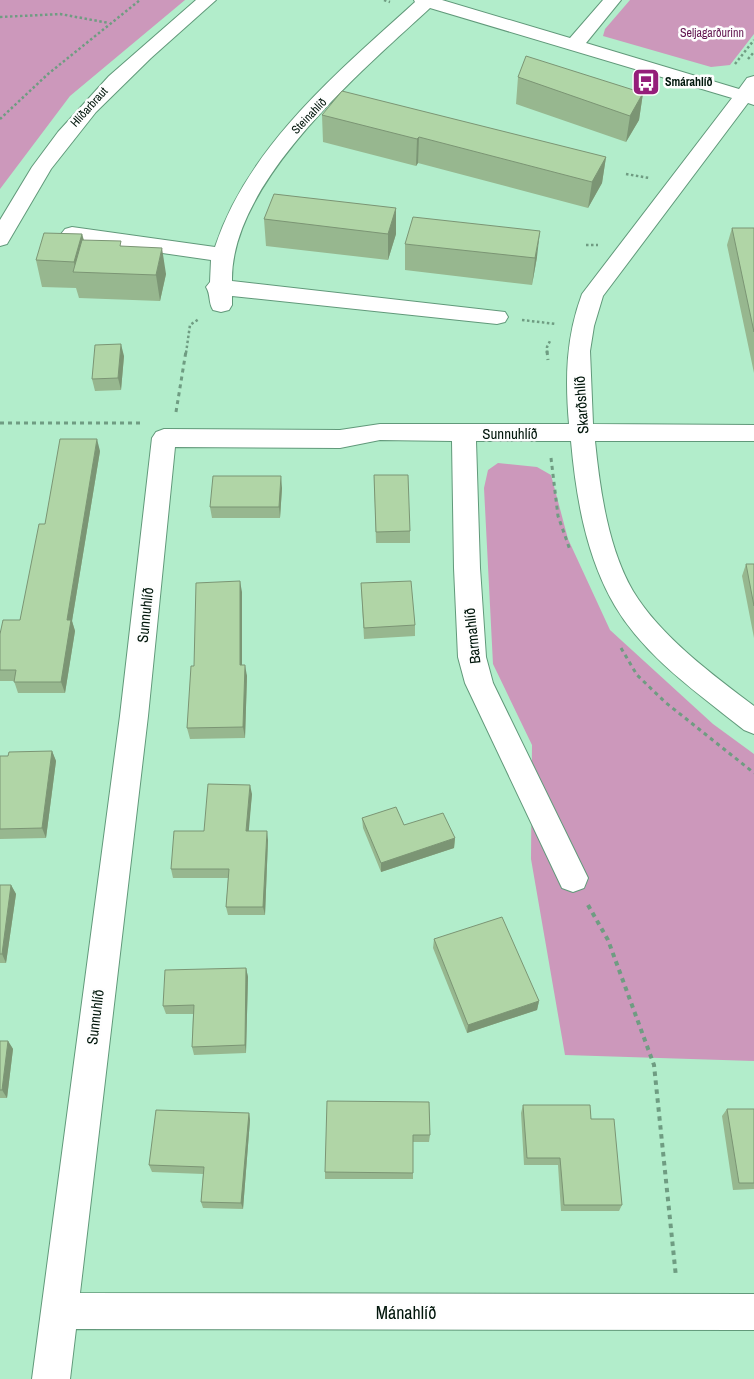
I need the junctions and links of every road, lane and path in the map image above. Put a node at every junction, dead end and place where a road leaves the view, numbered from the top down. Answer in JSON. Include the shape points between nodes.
{"nodes":[{"id":1,"x":140,"y":0,"type":"edge"},
{"id":2,"x":207,"y":0,"type":"edge"},
{"id":3,"x":612,"y":0,"type":"edge"},
{"id":4,"x":425,"y":1,"type":"edge"},
{"id":5,"x":0,"y":17,"type":"edge"},
{"id":6,"x":110,"y":23,"type":"junction"},
{"id":7,"x":574,"y":45,"type":"junction"},
{"id":8,"x":751,"y":92,"type":"edge"},
{"id":9,"x":0,"y":119,"type":"edge"},
{"id":10,"x":626,"y":174,"type":"dead end"},
{"id":11,"x":652,"y":179,"type":"dead end"},
{"id":12,"x":72,"y":234,"type":"edge"},
{"id":13,"x":0,"y":239,"type":"edge"},
{"id":14,"x":586,"y":245,"type":"dead end"},
{"id":15,"x":601,"y":245,"type":"dead end"},
{"id":16,"x":223,"y":255,"type":"junction"},
{"id":17,"x":219,"y":296,"type":"junction"},
{"id":18,"x":497,"y":318,"type":"joint"},
{"id":19,"x":556,"y":324,"type":"dead end"},
{"id":20,"x":176,"y":413,"type":"dead end"},
{"id":21,"x":464,"y":433,"type":"junction"},
{"id":22,"x":754,"y":433,"type":"edge"},
{"id":23,"x":583,"y":434,"type":"junction"},
{"id":24,"x":754,"y":722,"type":"edge"},
{"id":25,"x":573,"y":878,"type":"joint"},
{"id":26,"x":58,"y":1311,"type":"junction"},
{"id":27,"x":680,"y":1312,"type":"junction"},
{"id":28,"x":754,"y":1312,"type":"edge"},
{"id":29,"x":51,"y":1379,"type":"edge"}],
"edges":[{"from":1,"to":6,"type":"path"},
{"from":2,"to":13,"type":"street","name":"Hlíðarbraut","via":[[91,104],[44,162]]},
{"from":3,"to":7,"type":"street"},
{"from":4,"to":7,"type":"street"},
{"from":4,"to":16,"type":"street","name":"Steinahlíð","via":[[293,132],[254,187],[230,233]]},
{"from":5,"to":6,"type":"path","via":[[60,14]]},
{"from":6,"to":9,"type":"path"},
{"from":7,"to":8,"type":"street"},
{"from":8,"to":23,"type":"street","name":"Skarðshlíð","via":[[593,294],[584,316],[578,359]]},
{"from":10,"to":11,"type":"path"},
{"from":12,"to":16,"type":"street"},
{"from":14,"to":15,"type":"path"},
{"from":16,"to":17,"type":"street","name":"Steinahlíð"},
{"from":17,"to":18,"type":"street"},
{"from":17,"to":20,"type":"path","via":[[190,325]]},
{"from":18,"to":19,"type":"path"},
{"from":21,"to":23,"type":"street","name":"Sunnuhlíð"},
{"from":21,"to":25,"type":"street","name":"Barmahlíð","via":[[472,657],[479,684]]},
{"from":21,"to":26,"type":"street","name":"Sunnuhlíð","via":[[380,432],[340,439],[164,438],[134,716]]},
{"from":22,"to":23,"type":"street","name":"Sunnuhlíð"},
{"from":23,"to":24,"type":"street","name":"Skarðshlíð","via":[[599,533],[606,561],[624,599],[657,640]]},
{"from":25,"to":27,"type":"path","via":[[608,940],[654,1065]]},
{"from":26,"to":27,"type":"street","name":"Mánahlíð"},
{"from":26,"to":29,"type":"street","name":"Sunnuhlíð"},
{"from":27,"to":28,"type":"street","name":"Mánahlíð"}]}
